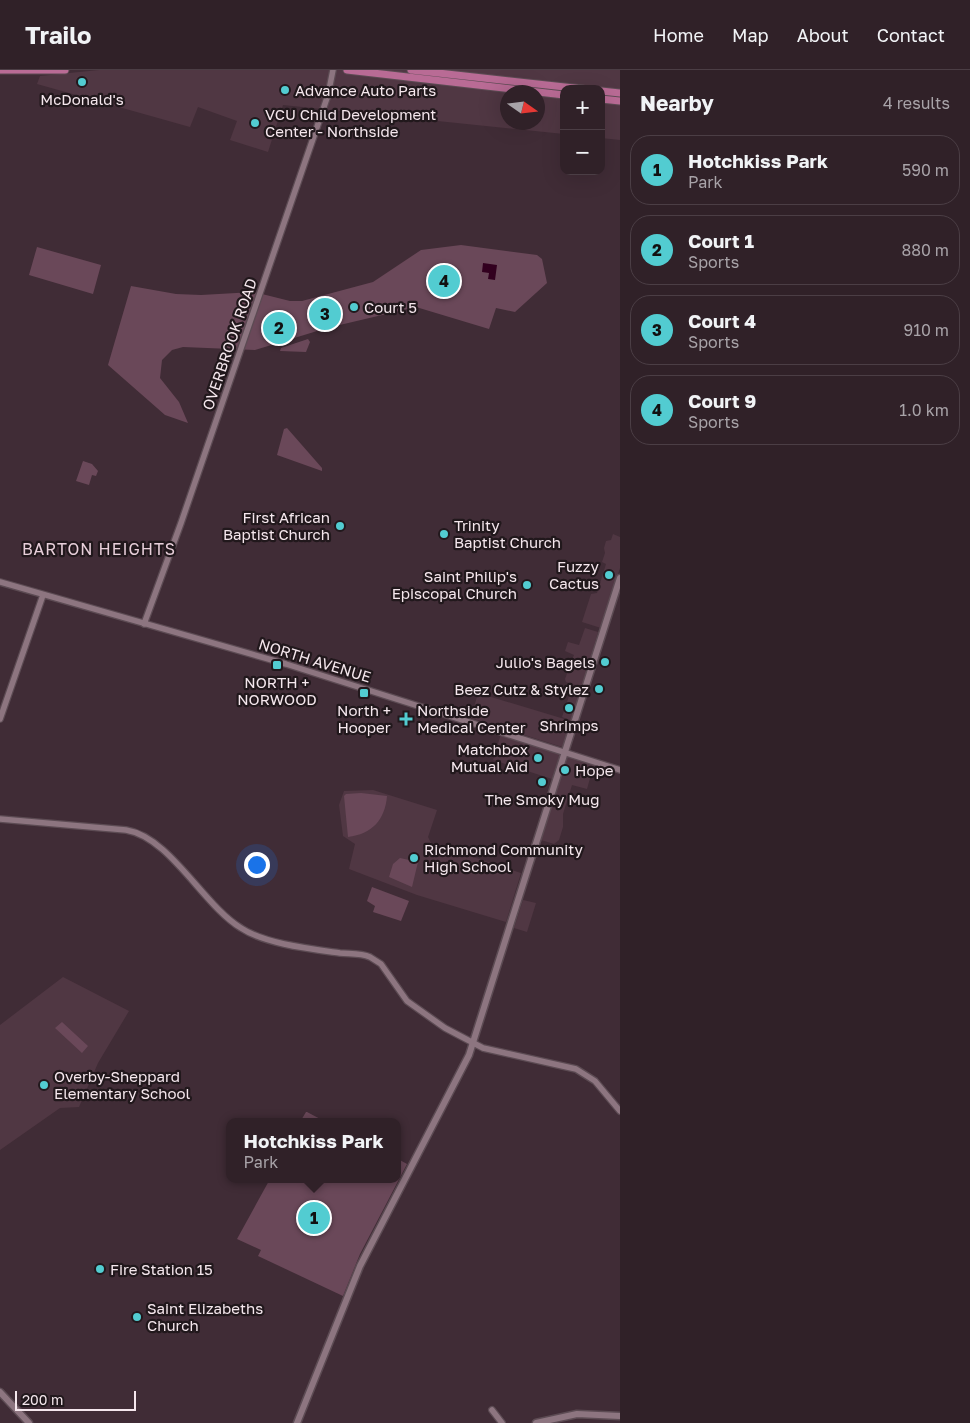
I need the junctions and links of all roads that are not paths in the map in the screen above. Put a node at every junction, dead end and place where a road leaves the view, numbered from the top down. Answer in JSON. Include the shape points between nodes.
{"nodes":[{"id":1,"x":0,"y":70,"type":"edge"},
{"id":2,"x":65,"y":70,"type":"edge"},
{"id":3,"x":333,"y":70,"type":"edge"},
{"id":4,"x":347,"y":70,"type":"edge"},
{"id":5,"x":412,"y":70,"type":"edge"},
{"id":6,"x":419,"y":78,"type":"junction"},
{"id":7,"x":560,"y":86,"type":"edge"},
{"id":8,"x":605,"y":91,"type":"edge"},
{"id":9,"x":620,"y":93,"type":"edge"},
{"id":10,"x":560,"y":95,"type":"edge"},
{"id":11,"x":605,"y":99,"type":"edge"},
{"id":12,"x":620,"y":101,"type":"edge"},
{"id":13,"x":620,"y":578,"type":"edge"},
{"id":14,"x":0,"y":582,"type":"edge"},
{"id":15,"x":43,"y":595,"type":"junction"},
{"id":16,"x":144,"y":624,"type":"junction"},
{"id":17,"x":0,"y":719,"type":"edge"},
{"id":18,"x":566,"y":753,"type":"junction"},
{"id":19,"x":620,"y":770,"type":"edge"},
{"id":20,"x":0,"y":819,"type":"edge"},
{"id":21,"x":473,"y":1044,"type":"junction"},
{"id":22,"x":620,"y":1111,"type":"edge"},
{"id":23,"x":0,"y":1392,"type":"edge"},
{"id":24,"x":492,"y":1410,"type":"dead end"},
{"id":25,"x":620,"y":1416,"type":"edge"},
{"id":26,"x":29,"y":1423,"type":"edge"},
{"id":27,"x":297,"y":1423,"type":"edge"},
{"id":28,"x":502,"y":1423,"type":"edge"},
{"id":29,"x":536,"y":1423,"type":"edge"}],
"edges":[{"from":1,"to":2,"type":"main road"},
{"from":3,"to":16,"type":"street","name":"OVERBROOK ROAD","via":[[328,96]]},
{"from":4,"to":6,"type":"main road"},
{"from":5,"to":6,"type":"main road"},
{"from":5,"to":7,"type":"main road"},
{"from":6,"to":10,"type":"main road"},
{"from":8,"to":9,"type":"main road"},
{"from":11,"to":12,"type":"main road"},
{"from":13,"to":18,"type":"main road"},
{"from":14,"to":15,"type":"street","name":"NORTH AVENUE"},
{"from":15,"to":16,"type":"street","name":"NORTH AVENUE"},
{"from":15,"to":17,"type":"street"},
{"from":16,"to":18,"type":"street","name":"NORTH AVENUE","via":[[286,664]]},
{"from":18,"to":19,"type":"street","name":"NORTH AVENUE"},
{"from":18,"to":21,"type":"main road"},
{"from":20,"to":21,"type":"street","via":[[142,834],[159,846],[242,929],[273,940],[370,957],[381,964],[406,1001],[437,1024]]},
{"from":21,"to":22,"type":"street","via":[[576,1068],[593,1080]]},
{"from":21,"to":27,"type":"main road","via":[[360,1266]]},
{"from":23,"to":26,"type":"main road"},
{"from":24,"to":28,"type":"street"},
{"from":25,"to":29,"type":"main road","via":[[577,1414]]}]}
